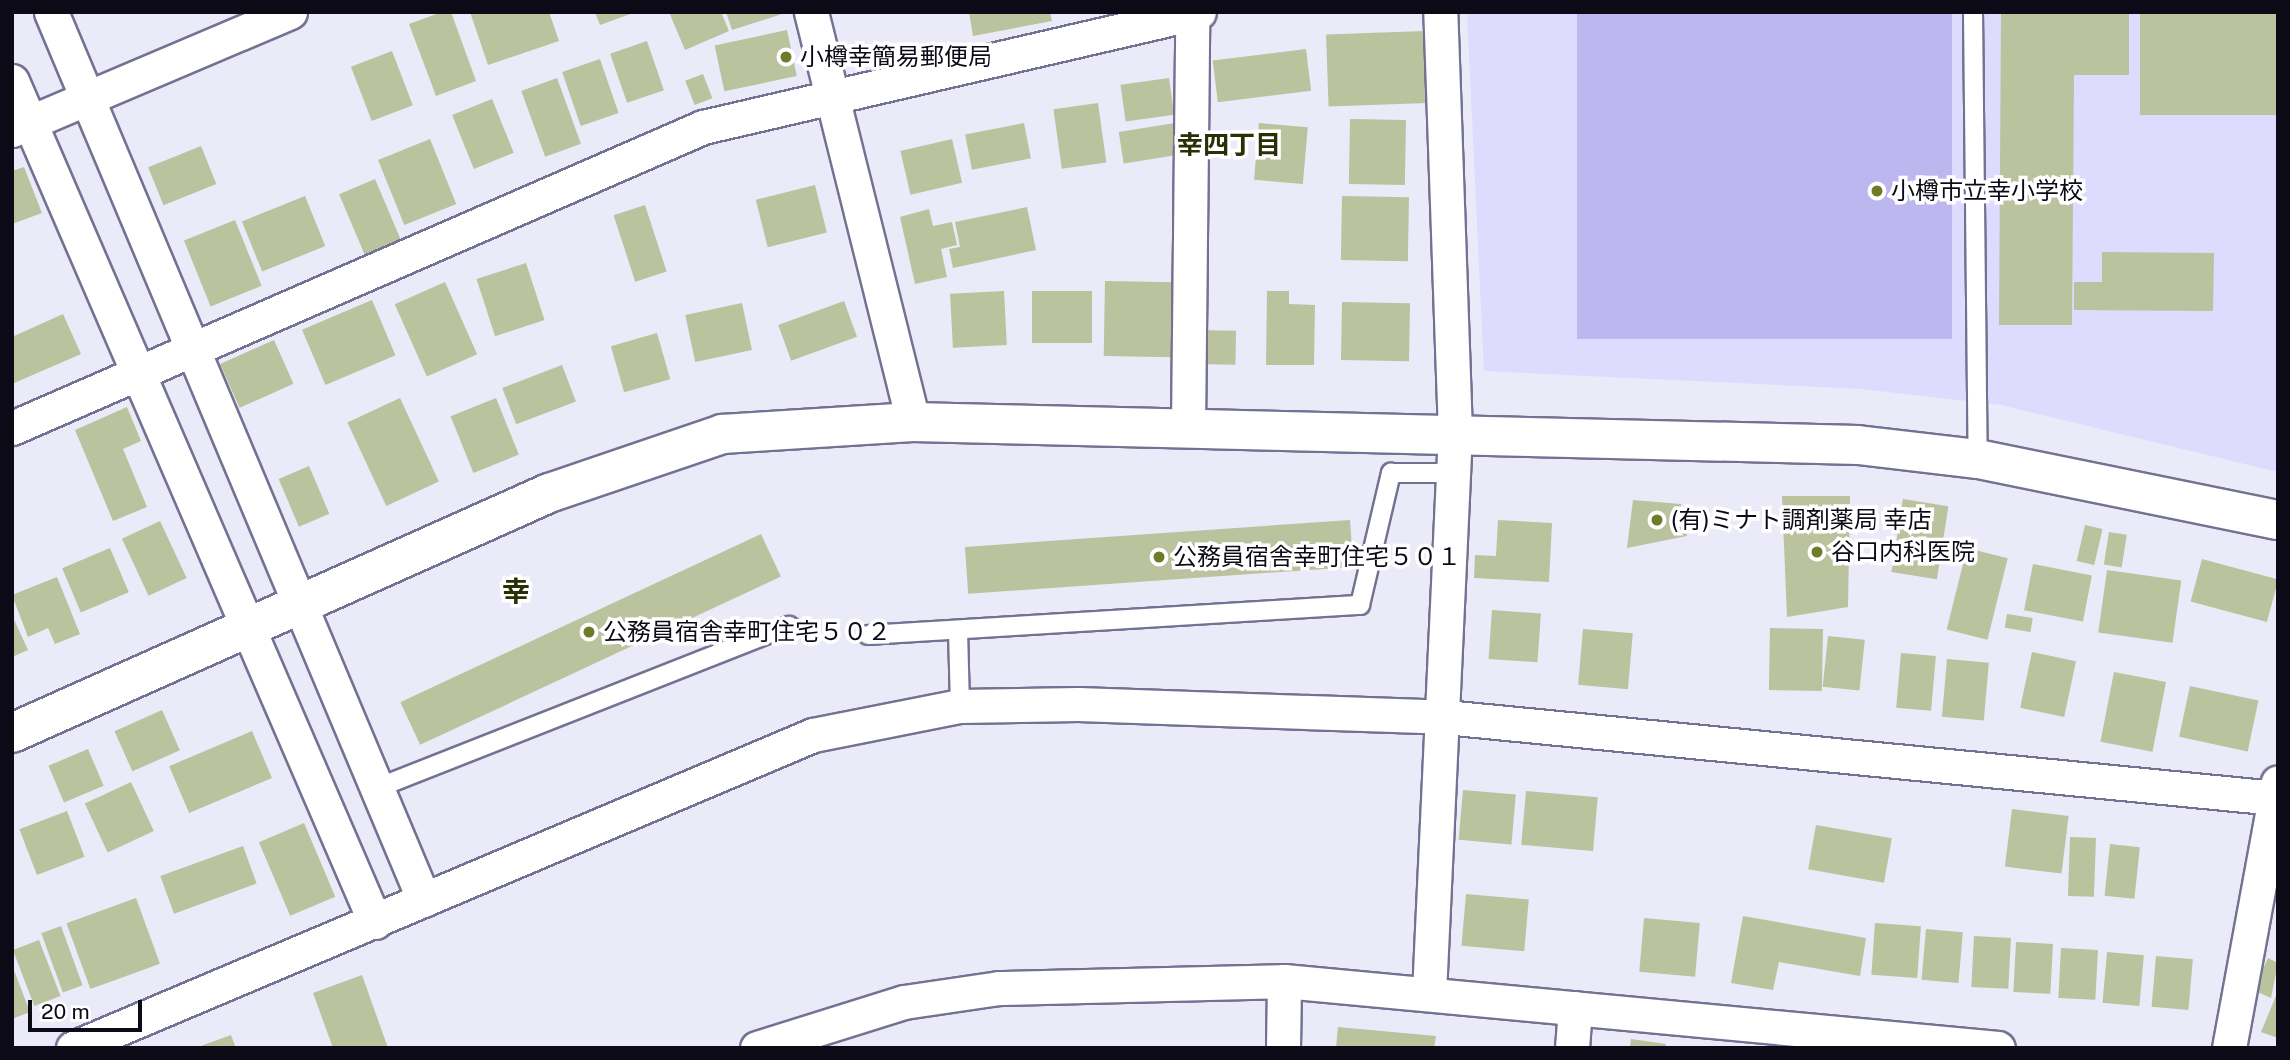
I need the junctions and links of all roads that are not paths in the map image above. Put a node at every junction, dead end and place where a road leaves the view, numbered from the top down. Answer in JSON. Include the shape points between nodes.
{"nodes":[{"id":1,"x":51,"y":12,"type":"edge"},
{"id":2,"x":290,"y":12,"type":"edge"},
{"id":3,"x":811,"y":12,"type":"edge"},
{"id":4,"x":1440,"y":12,"type":"edge"},
{"id":5,"x":1973,"y":12,"type":"edge"},
{"id":6,"x":1194,"y":13,"type":"edge"},
{"id":7,"x":12,"y":81,"type":"edge"},
{"id":8,"x":831,"y":95,"type":"junction"},
{"id":9,"x":89,"y":99,"type":"junction"},
{"id":10,"x":22,"y":126,"type":"edge"},
{"id":11,"x":190,"y":349,"type":"junction"},
{"id":12,"x":139,"y":371,"type":"junction"},
{"id":13,"x":913,"y":422,"type":"junction"},
{"id":14,"x":12,"y":428,"type":"edge"},
{"id":15,"x":1188,"y":428,"type":"junction"},
{"id":16,"x":1455,"y":433,"type":"junction"},
{"id":17,"x":1978,"y":459,"type":"junction"},
{"id":18,"x":1454,"y":473,"type":"junction"},
{"id":19,"x":2278,"y":520,"type":"edge"},
{"id":20,"x":301,"y":607,"type":"junction"},
{"id":21,"x":789,"y":626,"type":"dead end"},
{"id":22,"x":252,"y":629,"type":"junction"},
{"id":23,"x":958,"y":630,"type":"junction"},
{"id":24,"x":868,"y":635,"type":"dead end"},
{"id":25,"x":960,"y":706,"type":"junction"},
{"id":26,"x":1445,"y":717,"type":"junction"},
{"id":27,"x":12,"y":733,"type":"edge"},
{"id":28,"x":377,"y":789,"type":"junction"},
{"id":29,"x":2276,"y":790,"type":"edge"},
{"id":30,"x":424,"y":900,"type":"junction"},
{"id":31,"x":374,"y":922,"type":"junction"},
{"id":32,"x":1284,"y":981,"type":"junction"},
{"id":33,"x":1429,"y":994,"type":"junction"},
{"id":34,"x":1575,"y":1008,"type":"junction"},
{"id":35,"x":1835,"y":1040,"type":"edge"},
{"id":36,"x":73,"y":1048,"type":"edge"},
{"id":37,"x":757,"y":1048,"type":"edge"},
{"id":38,"x":1283,"y":1048,"type":"edge"},
{"id":39,"x":1572,"y":1048,"type":"edge"},
{"id":40,"x":1998,"y":1048,"type":"edge"},
{"id":41,"x":2229,"y":1048,"type":"edge"}],
"edges":[{"from":1,"to":9,"type":"street"},
{"from":2,"to":9,"type":"street"},
{"from":3,"to":8,"type":"street"},
{"from":4,"to":16,"type":"street"},
{"from":5,"to":17,"type":"lane"},
{"from":6,"to":8,"type":"street"},
{"from":6,"to":15,"type":"street"},
{"from":7,"to":10,"type":"street"},
{"from":8,"to":11,"type":"street","via":[[703,127]]},
{"from":8,"to":13,"type":"street"},
{"from":9,"to":10,"type":"street"},
{"from":9,"to":11,"type":"street"},
{"from":10,"to":12,"type":"street"},
{"from":11,"to":12,"type":"street"},
{"from":11,"to":20,"type":"street"},
{"from":12,"to":14,"type":"street"},
{"from":12,"to":22,"type":"street"},
{"from":13,"to":15,"type":"street"},
{"from":13,"to":20,"type":"street","via":[[722,434],[549,493]]},
{"from":15,"to":16,"type":"street"},
{"from":16,"to":17,"type":"street","via":[[1858,445]]},
{"from":16,"to":18,"type":"street"},
{"from":17,"to":19,"type":"street"},
{"from":18,"to":23,"type":"lane","via":[[1391,473],[1360,605]]},
{"from":18,"to":26,"type":"street"},
{"from":20,"to":22,"type":"street"},
{"from":20,"to":28,"type":"street"},
{"from":21,"to":28,"type":"lane"},
{"from":22,"to":27,"type":"street"},
{"from":22,"to":31,"type":"street"},
{"from":23,"to":24,"type":"lane"},
{"from":23,"to":25,"type":"lane"},
{"from":25,"to":26,"type":"street","via":[[1078,704]]},
{"from":25,"to":30,"type":"street","via":[[813,735]]},
{"from":26,"to":29,"type":"street"},
{"from":26,"to":33,"type":"street"},
{"from":28,"to":30,"type":"street"},
{"from":29,"to":41,"type":"street"},
{"from":30,"to":31,"type":"street"},
{"from":31,"to":36,"type":"street"},
{"from":32,"to":33,"type":"street"},
{"from":32,"to":37,"type":"street","via":[[999,988],[904,1002]]},
{"from":32,"to":38,"type":"street"},
{"from":33,"to":34,"type":"street"},
{"from":34,"to":35,"type":"street"},
{"from":34,"to":39,"type":"street"},
{"from":35,"to":40,"type":"street"}]}
